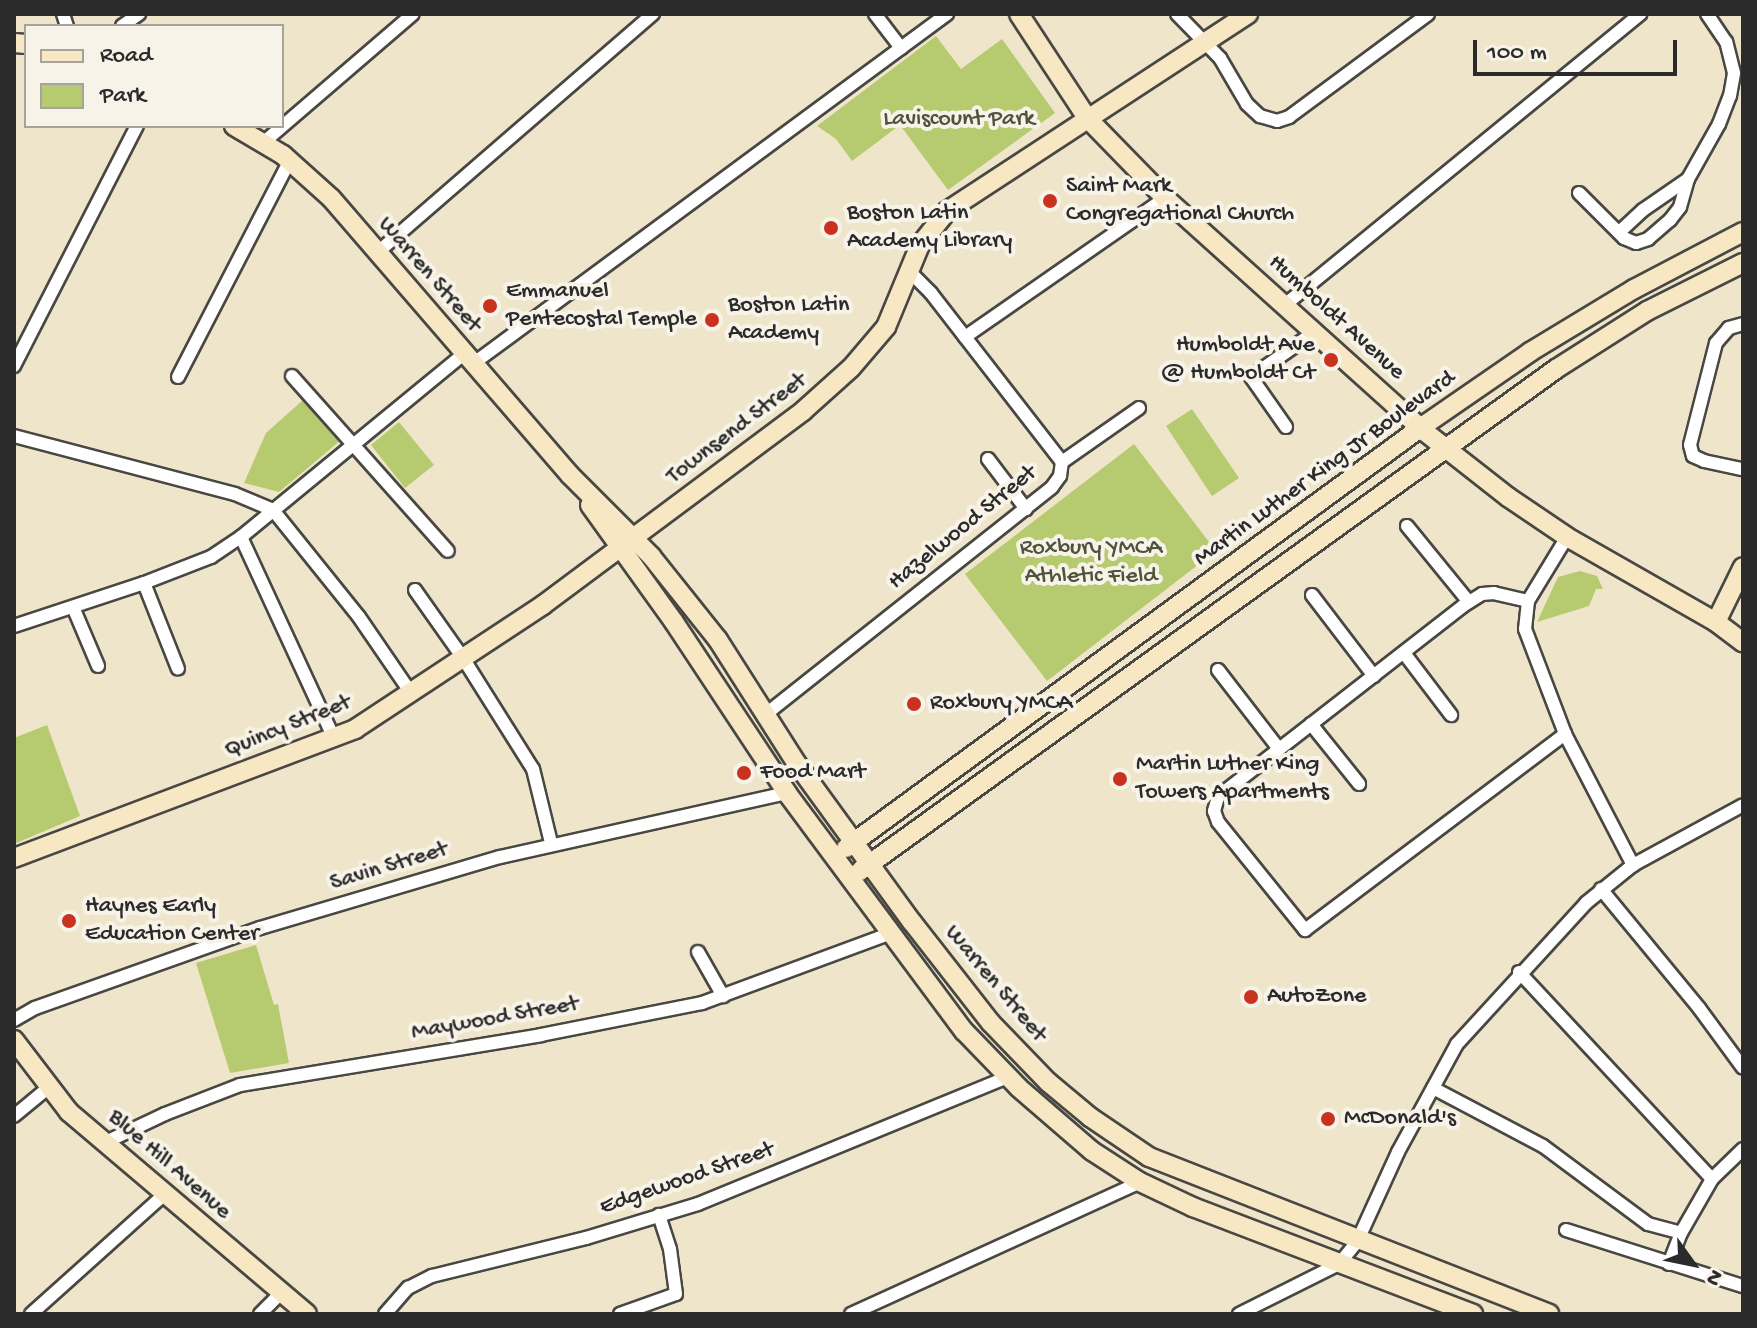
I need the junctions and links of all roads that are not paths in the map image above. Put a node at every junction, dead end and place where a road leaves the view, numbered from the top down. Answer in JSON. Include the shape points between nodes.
{"nodes":[{"id":1,"x":413,"y":14,"type":"edge"},
{"id":2,"x":653,"y":14,"type":"edge"},
{"id":3,"x":875,"y":14,"type":"edge"},
{"id":4,"x":947,"y":14,"type":"edge"},
{"id":5,"x":1019,"y":14,"type":"edge"},
{"id":6,"x":1177,"y":14,"type":"edge"},
{"id":7,"x":1248,"y":14,"type":"edge"},
{"id":8,"x":1428,"y":14,"type":"edge"},
{"id":9,"x":1640,"y":14,"type":"edge"},
{"id":10,"x":1707,"y":14,"type":"edge"},
{"id":11,"x":1205,"y":42,"type":"junction"},
{"id":12,"x":901,"y":48,"type":"junction"},
{"id":13,"x":1087,"y":118,"type":"junction"},
{"id":14,"x":284,"y":125,"type":"edge"},
{"id":15,"x":136,"y":128,"type":"edge"},
{"id":16,"x":238,"y":128,"type":"edge"},
{"id":17,"x":280,"y":128,"type":"edge"},
{"id":18,"x":264,"y":142,"type":"junction"},
{"id":19,"x":290,"y":160,"type":"junction"},
{"id":20,"x":1688,"y":179,"type":"junction"},
{"id":21,"x":1579,"y":193,"type":"dead end"},
{"id":22,"x":1165,"y":198,"type":"junction"},
{"id":23,"x":1619,"y":232,"type":"junction"},
{"id":24,"x":1743,"y":232,"type":"edge"},
{"id":25,"x":378,"y":252,"type":"junction"},
{"id":26,"x":1743,"y":263,"type":"edge"},
{"id":27,"x":910,"y":272,"type":"junction"},
{"id":28,"x":1286,"y":304,"type":"junction"},
{"id":29,"x":1743,"y":324,"type":"edge"},
{"id":30,"x":1316,"y":331,"type":"junction"},
{"id":31,"x":965,"y":337,"type":"junction"},
{"id":32,"x":470,"y":358,"type":"junction"},
{"id":33,"x":14,"y":366,"type":"edge"},
{"id":34,"x":292,"y":376,"type":"dead end"},
{"id":35,"x":178,"y":377,"type":"dead end"},
{"id":36,"x":1139,"y":408,"type":"dead end"},
{"id":37,"x":1286,"y":427,"type":"dead end"},
{"id":38,"x":1420,"y":428,"type":"junction"},
{"id":39,"x":14,"y":436,"type":"edge"},
{"id":40,"x":353,"y":445,"type":"junction"},
{"id":41,"x":1444,"y":448,"type":"junction"},
{"id":42,"x":988,"y":459,"type":"dead end"},
{"id":43,"x":1062,"y":462,"type":"junction"},
{"id":44,"x":1743,"y":469,"type":"edge"},
{"id":45,"x":1026,"y":509,"type":"junction"},
{"id":46,"x":273,"y":510,"type":"junction"},
{"id":47,"x":1407,"y":526,"type":"dead end"},
{"id":48,"x":241,"y":537,"type":"junction"},
{"id":49,"x":1567,"y":537,"type":"junction"},
{"id":50,"x":626,"y":542,"type":"junction"},
{"id":51,"x":448,"y":551,"type":"dead end"},
{"id":52,"x":1743,"y":567,"type":"edge"},
{"id":53,"x":144,"y":583,"type":"junction"},
{"id":54,"x":415,"y":590,"type":"dead end"},
{"id":55,"x":1312,"y":595,"type":"dead end"},
{"id":56,"x":1528,"y":601,"type":"junction"},
{"id":57,"x":1469,"y":602,"type":"junction"},
{"id":58,"x":73,"y":607,"type":"junction"},
{"id":59,"x":1716,"y":622,"type":"junction"},
{"id":60,"x":14,"y":626,"type":"edge"},
{"id":61,"x":1743,"y":642,"type":"edge"},
{"id":62,"x":1404,"y":653,"type":"junction"},
{"id":63,"x":463,"y":658,"type":"junction"},
{"id":64,"x":98,"y":666,"type":"dead end"},
{"id":65,"x":178,"y":669,"type":"dead end"},
{"id":66,"x":1218,"y":670,"type":"dead end"},
{"id":67,"x":1374,"y":676,"type":"junction"},
{"id":68,"x":411,"y":693,"type":"junction"},
{"id":69,"x":766,"y":714,"type":"junction"},
{"id":70,"x":1451,"y":715,"type":"dead end"},
{"id":71,"x":1311,"y":724,"type":"junction"},
{"id":72,"x":1565,"y":734,"type":"junction"},
{"id":73,"x":334,"y":738,"type":"junction"},
{"id":74,"x":1279,"y":749,"type":"junction"},
{"id":75,"x":1359,"y":784,"type":"dead end"},
{"id":76,"x":787,"y":793,"type":"junction"},
{"id":77,"x":1743,"y":805,"type":"edge"},
{"id":78,"x":854,"y":842,"type":"junction"},
{"id":79,"x":551,"y":843,"type":"junction"},
{"id":80,"x":835,"y":856,"type":"junction"},
{"id":81,"x":14,"y":858,"type":"edge"},
{"id":82,"x":870,"y":864,"type":"junction"},
{"id":83,"x":1633,"y":865,"type":"junction"},
{"id":84,"x":851,"y":877,"type":"junction"},
{"id":85,"x":1601,"y":889,"type":"junction"},
{"id":86,"x":891,"y":933,"type":"junction"},
{"id":87,"x":698,"y":952,"type":"dead end"},
{"id":88,"x":1519,"y":972,"type":"junction"},
{"id":89,"x":723,"y":996,"type":"junction"},
{"id":90,"x":14,"y":1020,"type":"edge"},
{"id":91,"x":14,"y":1040,"type":"edge"},
{"id":92,"x":1743,"y":1068,"type":"edge"},
{"id":93,"x":1007,"y":1077,"type":"junction"},
{"id":94,"x":49,"y":1087,"type":"junction"},
{"id":95,"x":1433,"y":1088,"type":"junction"},
{"id":96,"x":14,"y":1116,"type":"edge"},
{"id":97,"x":106,"y":1142,"type":"junction"},
{"id":98,"x":1743,"y":1149,"type":"edge"},
{"id":99,"x":1712,"y":1179,"type":"junction"},
{"id":100,"x":1140,"y":1182,"type":"junction"},
{"id":101,"x":166,"y":1193,"type":"junction"},
{"id":102,"x":659,"y":1215,"type":"junction"},
{"id":103,"x":1566,"y":1230,"type":"dead end"},
{"id":104,"x":1681,"y":1233,"type":"junction"},
{"id":105,"x":1357,"y":1242,"type":"junction"},
{"id":106,"x":1339,"y":1264,"type":"junction"},
{"id":107,"x":1669,"y":1264,"type":"junction"},
{"id":108,"x":1743,"y":1286,"type":"edge"},
{"id":109,"x":281,"y":1293,"type":"junction"},
{"id":110,"x":31,"y":1314,"type":"edge"},
{"id":111,"x":260,"y":1314,"type":"edge"},
{"id":112,"x":307,"y":1314,"type":"edge"},
{"id":113,"x":385,"y":1314,"type":"edge"},
{"id":114,"x":620,"y":1314,"type":"edge"},
{"id":115,"x":851,"y":1314,"type":"edge"},
{"id":116,"x":1239,"y":1314,"type":"edge"},
{"id":117,"x":1473,"y":1314,"type":"edge"},
{"id":118,"x":1549,"y":1314,"type":"edge"}],
"edges":[{"from":1,"to":14,"type":"street"},
{"from":2,"to":25,"type":"street"},
{"from":3,"to":12,"type":"street"},
{"from":4,"to":12,"type":"street"},
{"from":5,"to":13,"type":"main road","name":"Humboldt Avenue"},
{"from":6,"to":11,"type":"street"},
{"from":7,"to":11,"type":"main road","name":"Townsend Street"},
{"from":8,"to":11,"type":"street","via":[[1277,121],[1260,116],[1247,104]]},
{"from":9,"to":28,"type":"street"},
{"from":10,"to":20,"type":"street","via":[[1726,42],[1734,73],[1719,124]]},
{"from":11,"to":13,"type":"main road","name":"Townsend Street"},
{"from":12,"to":32,"type":"street"},
{"from":13,"to":22,"type":"main road","name":"Humboldt Avenue"},
{"from":13,"to":27,"type":"main road","name":"Townsend Street","via":[[947,211],[920,245]]},
{"from":15,"to":33,"type":"street"},
{"from":16,"to":18,"type":"main road","name":"Warren Street"},
{"from":17,"to":18,"type":"street"},
{"from":18,"to":19,"type":"main road","name":"Warren Street"},
{"from":19,"to":25,"type":"main road","name":"Warren Street"},
{"from":19,"to":35,"type":"street"},
{"from":20,"to":23,"type":"street"},
{"from":20,"to":23,"type":"street","via":[[1680,207],[1648,239],[1636,243]]},
{"from":21,"to":23,"type":"street"},
{"from":22,"to":28,"type":"main road","name":"Humboldt Avenue"},
{"from":22,"to":31,"type":"street"},
{"from":24,"to":38,"type":"main road","name":"Martin Luther King Jr Boulevard","via":[[1569,328]]},
{"from":25,"to":32,"type":"main road","name":"Warren Street"},
{"from":26,"to":41,"type":"main road","via":[[1647,311]]},
{"from":27,"to":31,"type":"street","name":"Hazelwood Street"},
{"from":27,"to":50,"type":"main road","name":"Townsend Street","via":[[886,327],[842,377]]},
{"from":28,"to":30,"type":"main road","name":"Humboldt Avenue"},
{"from":29,"to":44,"type":"street","via":[[1729,328],[1716,343],[1692,435],[1693,456]]},
{"from":30,"to":37,"type":"street","via":[[1251,377]]},
{"from":30,"to":38,"type":"main road","name":"Humboldt Avenue"},
{"from":31,"to":43,"type":"street","name":"Hazelwood Street"},
{"from":32,"to":40,"type":"street"},
{"from":32,"to":50,"type":"main road","name":"Warren Street"},
{"from":34,"to":40,"type":"street"},
{"from":36,"to":43,"type":"street"},
{"from":38,"to":41,"type":"main road","name":"Humboldt Avenue"},
{"from":38,"to":78,"type":"main road","name":"Martin Luther King Jr Boulevard"},
{"from":39,"to":46,"type":"street","via":[[235,494]]},
{"from":40,"to":46,"type":"street"},
{"from":40,"to":51,"type":"street"},
{"from":41,"to":49,"type":"main road","name":"Humboldt Avenue"},
{"from":41,"to":82,"type":"main road"},
{"from":42,"to":45,"type":"street"},
{"from":43,"to":45,"type":"street","name":"Hazelwood Street","via":[[1057,482]]},
{"from":45,"to":69,"type":"street","name":"Hazelwood Street"},
{"from":46,"to":48,"type":"street"},
{"from":46,"to":68,"type":"street","via":[[359,617]]},
{"from":47,"to":57,"type":"street"},
{"from":48,"to":53,"type":"street","via":[[192,566]]},
{"from":48,"to":73,"type":"street"},
{"from":49,"to":56,"type":"street"},
{"from":49,"to":59,"type":"main road","name":"Humboldt Avenue"},
{"from":50,"to":63,"type":"main road","name":"Quincy Street"},
{"from":50,"to":69,"type":"main road","name":"Warren Street","via":[[718,640]]},
{"from":50,"to":76,"type":"main road","name":"Warren Street"},
{"from":52,"to":59,"type":"main road"},
{"from":53,"to":58,"type":"street"},
{"from":53,"to":65,"type":"street"},
{"from":54,"to":63,"type":"street"},
{"from":55,"to":67,"type":"street"},
{"from":56,"to":57,"type":"street","via":[[1494,593]]},
{"from":56,"to":72,"type":"street","via":[[1525,629]]},
{"from":57,"to":62,"type":"street"},
{"from":58,"to":60,"type":"street"},
{"from":58,"to":64,"type":"street"},
{"from":59,"to":61,"type":"main road","name":"Humboldt Avenue"},
{"from":62,"to":67,"type":"street"},
{"from":62,"to":70,"type":"street"},
{"from":63,"to":68,"type":"main road","name":"Quincy Street"},
{"from":63,"to":79,"type":"street","via":[[533,769]]},
{"from":66,"to":74,"type":"street"},
{"from":67,"to":71,"type":"street"},
{"from":68,"to":73,"type":"main road","name":"Quincy Street"},
{"from":69,"to":78,"type":"main road","name":"Warren Street"},
{"from":71,"to":74,"type":"street"},
{"from":71,"to":75,"type":"street"},
{"from":72,"to":74,"type":"street","via":[[1305,930],[1214,811],[1218,797]]},
{"from":72,"to":83,"type":"street"},
{"from":73,"to":81,"type":"main road","name":"Quincy Street"},
{"from":76,"to":79,"type":"street","name":"Savin Street"},
{"from":76,"to":80,"type":"main road","name":"Warren Street"},
{"from":77,"to":83,"type":"street"},
{"from":78,"to":80,"type":"main road","name":"Martin Luther King Jr Boulevard"},
{"from":78,"to":82,"type":"main road","name":"Warren Street"},
{"from":79,"to":90,"type":"street","name":"Savin Street","via":[[260,928]]},
{"from":80,"to":84,"type":"main road","name":"Warren Street"},
{"from":82,"to":84,"type":"main road"},
{"from":82,"to":105,"type":"main road","name":"Warren Street","via":[[991,1023],[1090,1117],[1149,1157]]},
{"from":83,"to":85,"type":"street"},
{"from":84,"to":86,"type":"main road","name":"Warren Street"},
{"from":85,"to":88,"type":"street"},
{"from":85,"to":92,"type":"street"},
{"from":86,"to":89,"type":"street","name":"Maywood Street"},
{"from":86,"to":93,"type":"main road","name":"Warren Street","via":[[964,1031]]},
{"from":87,"to":89,"type":"street"},
{"from":88,"to":95,"type":"street","via":[[1457,1044]]},
{"from":88,"to":99,"type":"street"},
{"from":89,"to":97,"type":"street","name":"Maywood Street","via":[[557,1032],[240,1085]]},
{"from":91,"to":94,"type":"main road","name":"Blue Hill Avenue"},
{"from":93,"to":100,"type":"main road","name":"Warren Street","via":[[1083,1144]]},
{"from":93,"to":102,"type":"street","name":"Edgewood Street","via":[[698,1204]]},
{"from":94,"to":96,"type":"street"},
{"from":94,"to":97,"type":"main road","name":"Blue Hill Avenue","via":[[69,1112]]},
{"from":95,"to":104,"type":"street","via":[[1543,1146],[1648,1224]]},
{"from":95,"to":105,"type":"street"},
{"from":97,"to":101,"type":"main road","name":"Blue Hill Avenue"},
{"from":98,"to":99,"type":"street"},
{"from":99,"to":104,"type":"street"},
{"from":100,"to":106,"type":"main road","name":"Warren Street"},
{"from":100,"to":115,"type":"street"},
{"from":101,"to":109,"type":"main road","name":"Blue Hill Avenue"},
{"from":101,"to":110,"type":"street"},
{"from":102,"to":113,"type":"street","name":"Edgewood Street","via":[[432,1276],[408,1288]]},
{"from":102,"to":114,"type":"street","via":[[676,1294]]},
{"from":103,"to":107,"type":"street"},
{"from":104,"to":107,"type":"street"},
{"from":105,"to":106,"type":"street"},
{"from":105,"to":118,"type":"main road","name":"Warren Street"},
{"from":106,"to":116,"type":"street"},
{"from":106,"to":117,"type":"main road","name":"Warren Street"},
{"from":107,"to":108,"type":"street"},
{"from":109,"to":111,"type":"street"},
{"from":109,"to":112,"type":"main road","name":"Blue Hill Avenue"}]}
